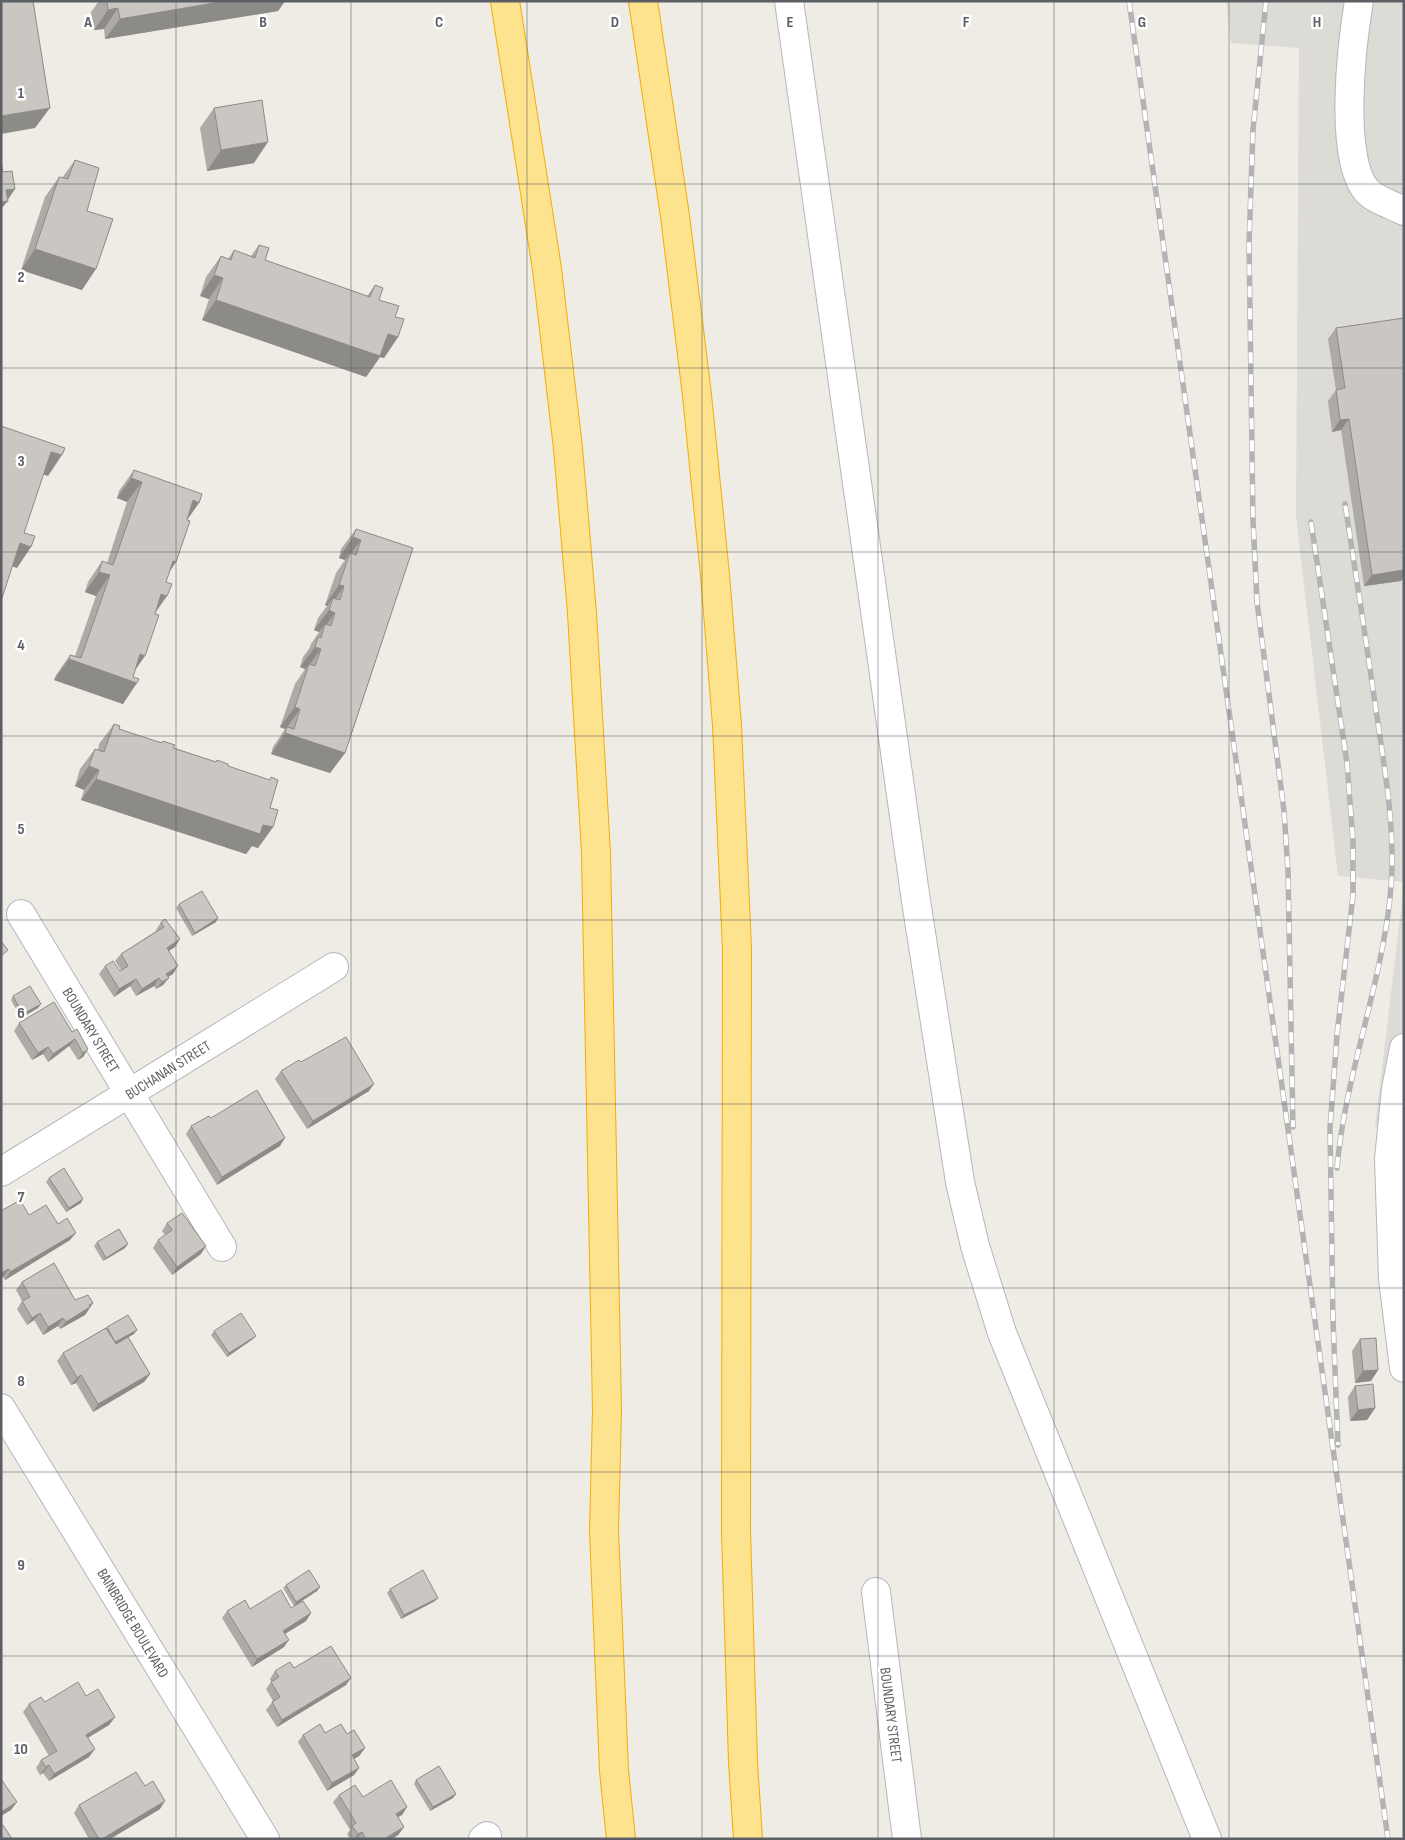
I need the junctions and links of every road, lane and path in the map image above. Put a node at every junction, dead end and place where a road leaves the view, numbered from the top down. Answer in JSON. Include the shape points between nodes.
{"nodes":[{"id":1,"x":506,"y":1,"type":"edge"},
{"id":2,"x":643,"y":1,"type":"edge"},
{"id":3,"x":789,"y":1,"type":"edge"},
{"id":4,"x":1359,"y":1,"type":"edge"},
{"id":5,"x":1404,"y":211,"type":"edge"},
{"id":6,"x":21,"y":914,"type":"dead end"},
{"id":7,"x":334,"y":967,"type":"dead end"},
{"id":8,"x":1404,"y":1048,"type":"edge"},
{"id":9,"x":1400,"y":1086,"type":"edge"},
{"id":10,"x":129,"y":1093,"type":"junction"},
{"id":11,"x":1,"y":1172,"type":"edge"},
{"id":12,"x":222,"y":1248,"type":"dead end"},
{"id":13,"x":1404,"y":1368,"type":"edge"},
{"id":14,"x":1,"y":1408,"type":"edge"},
{"id":15,"x":876,"y":1592,"type":"dead end"},
{"id":16,"x":265,"y":1839,"type":"edge"},
{"id":17,"x":621,"y":1839,"type":"edge"},
{"id":18,"x":748,"y":1839,"type":"edge"},
{"id":19,"x":907,"y":1839,"type":"edge"},
{"id":20,"x":1207,"y":1839,"type":"edge"}],
"edges":[{"from":1,"to":17,"type":"highway","via":[[547,269],[568,448],[583,632],[597,863],[608,1410],[604,1531],[614,1771]]},
{"from":2,"to":18,"type":"highway","via":[[675,216],[697,395],[726,725],[737,949],[736,1531]]},
{"from":3,"to":20,"type":"street","via":[[916,901],[960,1182],[975,1246],[1002,1334]]},
{"from":4,"to":5,"type":"street","via":[[1348,113],[1359,177],[1367,192]]},
{"from":6,"to":10,"type":"street","name":"BOUNDARY STREET"},
{"from":7,"to":10,"type":"street","name":"BUCHANAN STREET"},
{"from":8,"to":9,"type":"street"},
{"from":9,"to":13,"type":"street","via":[[1388,1159],[1393,1279]]},
{"from":10,"to":11,"type":"street","name":"BUCHANAN STREET"},
{"from":10,"to":12,"type":"street","name":"BOUNDARY STREET"},
{"from":14,"to":16,"type":"street","name":"BAINBRIDGE BOULEVARD"},
{"from":15,"to":19,"type":"street","name":"BOUNDARY STREET"}]}
